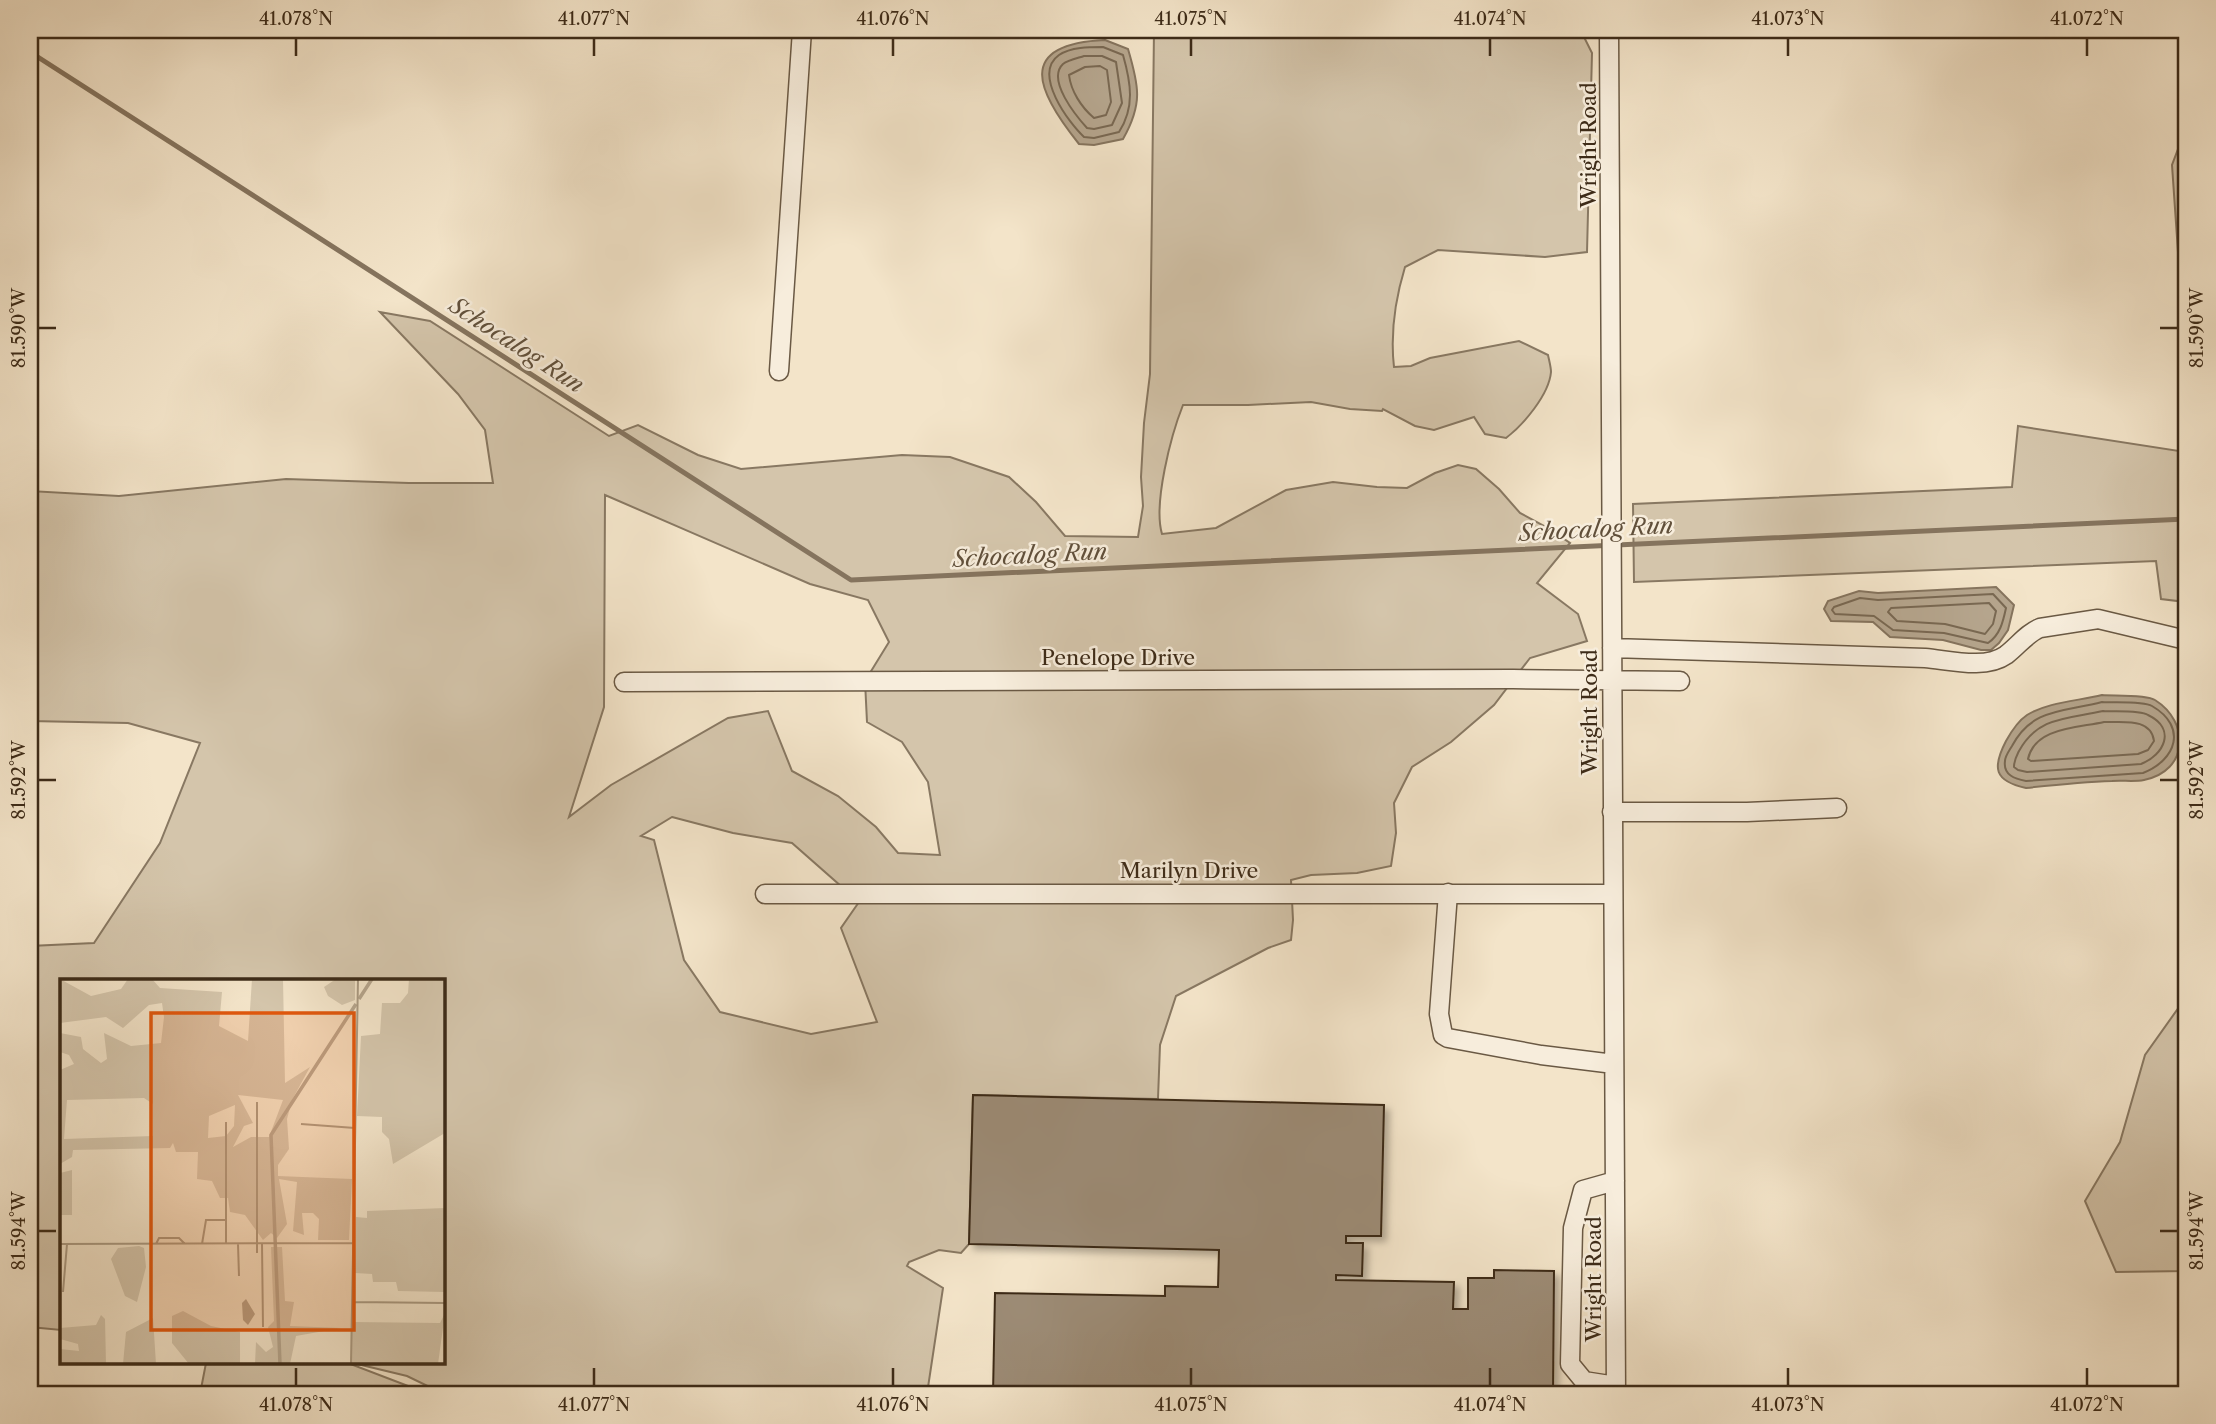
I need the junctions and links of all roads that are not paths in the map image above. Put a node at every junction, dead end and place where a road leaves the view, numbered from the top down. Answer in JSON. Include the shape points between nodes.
{"nodes":[{"id":1,"x":802,"y":30,"type":"edge"},
{"id":2,"x":1609,"y":30,"type":"edge"},
{"id":3,"x":779,"y":371,"type":"dead end"},
{"id":4,"x":2186,"y":640,"type":"edge"},
{"id":5,"x":1612,"y":648,"type":"junction"},
{"id":6,"x":1612,"y":679,"type":"junction"},
{"id":7,"x":1680,"y":681,"type":"dead end"},
{"id":8,"x":624,"y":682,"type":"dead end"},
{"id":9,"x":1837,"y":808,"type":"dead end"},
{"id":10,"x":1612,"y":812,"type":"junction"},
{"id":11,"x":1448,"y":893,"type":"junction"},
{"id":12,"x":765,"y":894,"type":"dead end"},
{"id":13,"x":1612,"y":894,"type":"junction"},
{"id":14,"x":1614,"y":1064,"type":"junction"},
{"id":15,"x":1615,"y":1181,"type":"junction"},
{"id":16,"x":1616,"y":1390,"type":"edge"}],
"edges":[{"from":1,"to":3,"type":"street"},
{"from":2,"to":5,"type":"street","name":"Wright Road"},
{"from":4,"to":5,"type":"street","via":[[2098,619],[2034,630],[2001,659],[1976,663]]},
{"from":5,"to":6,"type":"street","name":"Wright Road"},
{"from":6,"to":7,"type":"street","name":"Penelope Drive"},
{"from":6,"to":8,"type":"street","name":"Penelope Drive"},
{"from":6,"to":10,"type":"street","name":"Wright Road"},
{"from":9,"to":10,"type":"street"},
{"from":10,"to":13,"type":"street","name":"Wright Road"},
{"from":11,"to":12,"type":"street","name":"Marilyn Drive"},
{"from":11,"to":13,"type":"street","name":"Marilyn Drive"},
{"from":11,"to":14,"type":"street","via":[[1439,1014],[1443,1035]]},
{"from":13,"to":14,"type":"street","name":"Wright Road"},
{"from":14,"to":15,"type":"street","name":"Wright Road"},
{"from":15,"to":16,"type":"street","name":"Wright Road"},
{"from":15,"to":16,"type":"street","via":[[1583,1190],[1573,1228],[1570,1364],[1584,1381]]}]}
